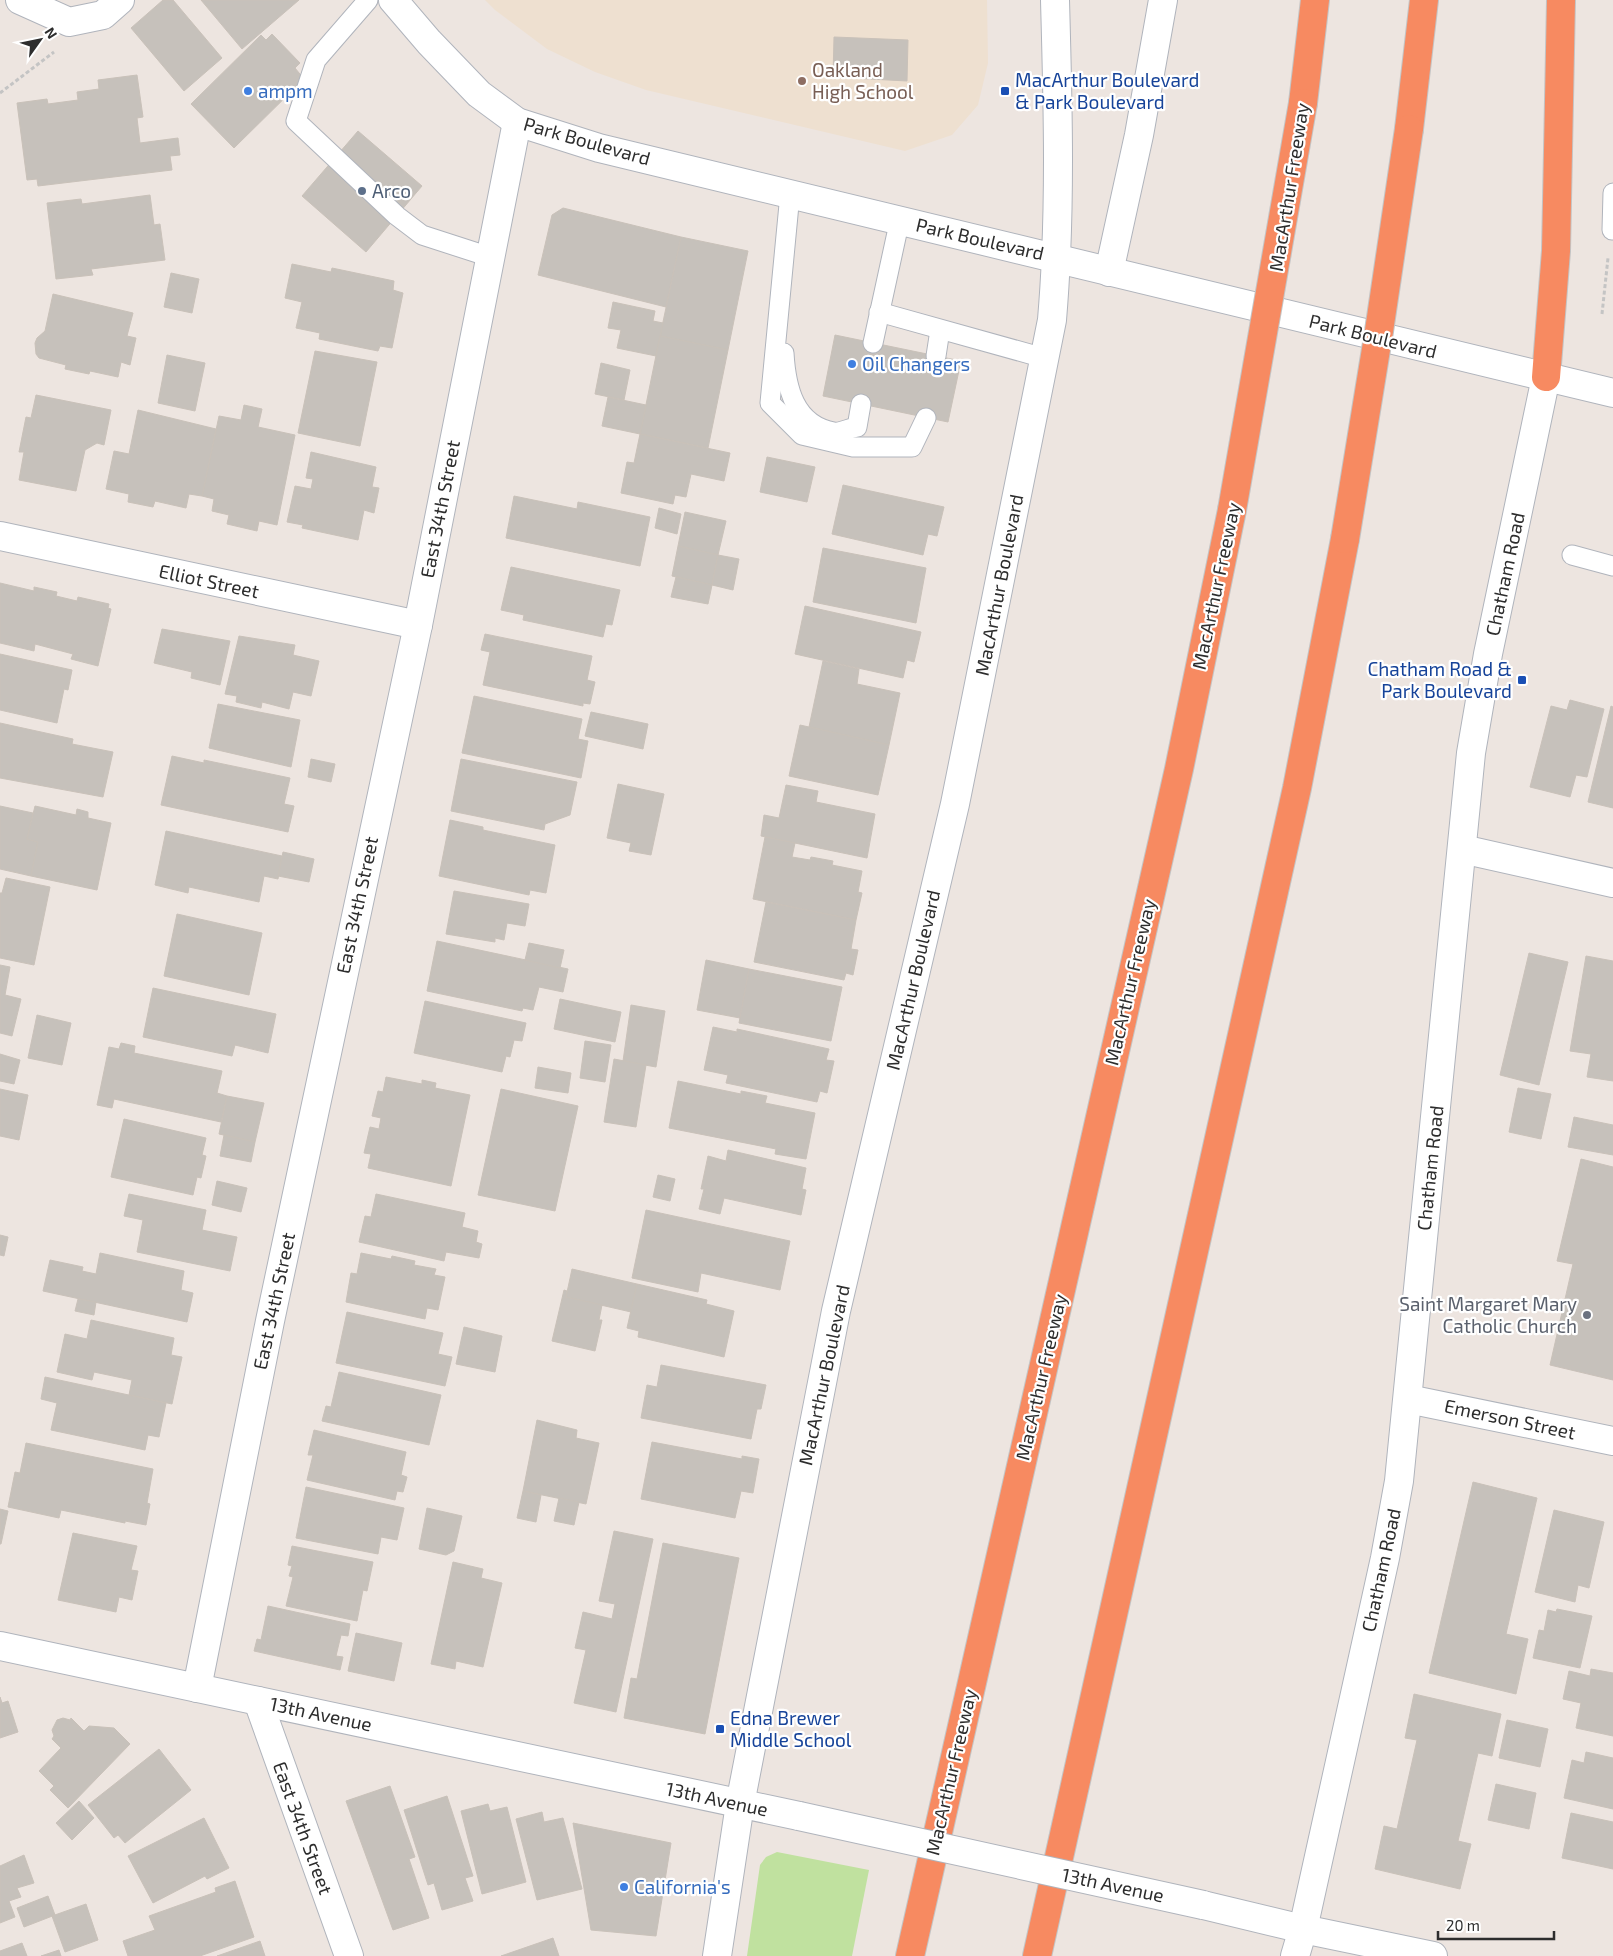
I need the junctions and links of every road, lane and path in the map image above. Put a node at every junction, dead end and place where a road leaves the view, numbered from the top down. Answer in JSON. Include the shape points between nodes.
{"nodes":[{"id":1,"x":20,"y":0,"type":"edge"},
{"id":2,"x":120,"y":0,"type":"edge"},
{"id":3,"x":368,"y":0,"type":"edge"},
{"id":4,"x":393,"y":0,"type":"edge"},
{"id":5,"x":1055,"y":0,"type":"edge"},
{"id":6,"x":1163,"y":0,"type":"edge"},
{"id":7,"x":1314,"y":0,"type":"edge"},
{"id":8,"x":1424,"y":0,"type":"edge"},
{"id":9,"x":1561,"y":0,"type":"edge"},
{"id":10,"x":54,"y":51,"type":"dead end"},
{"id":11,"x":0,"y":93,"type":"edge"},
{"id":12,"x":517,"y":122,"type":"junction"},
{"id":13,"x":790,"y":194,"type":"junction"},
{"id":14,"x":1613,"y":194,"type":"edge"},
{"id":15,"x":900,"y":219,"type":"junction"},
{"id":16,"x":1612,"y":230,"type":"joint"},
{"id":17,"x":490,"y":257,"type":"junction"},
{"id":18,"x":1058,"y":257,"type":"junction"},
{"id":19,"x":1109,"y":272,"type":"junction"},
{"id":20,"x":780,"y":297,"type":"junction"},
{"id":21,"x":879,"y":312,"type":"junction"},
{"id":22,"x":1602,"y":314,"type":"dead end"},
{"id":23,"x":940,"y":330,"type":"junction"},
{"id":24,"x":873,"y":343,"type":"dead end"},
{"id":25,"x":936,"y":356,"type":"dead end"},
{"id":26,"x":1044,"y":358,"type":"junction"},
{"id":27,"x":1546,"y":377,"type":"junction"},
{"id":28,"x":1613,"y":393,"type":"edge"},
{"id":29,"x":861,"y":404,"type":"dead end"},
{"id":30,"x":926,"y":418,"type":"dead end"},
{"id":31,"x":0,"y":536,"type":"edge"},
{"id":32,"x":1572,"y":555,"type":"dead end"},
{"id":33,"x":1613,"y":566,"type":"edge"},
{"id":34,"x":418,"y":625,"type":"junction"},
{"id":35,"x":1462,"y":849,"type":"junction"},
{"id":36,"x":1613,"y":883,"type":"edge"},
{"id":37,"x":1408,"y":1399,"type":"junction"},
{"id":38,"x":1613,"y":1441,"type":"edge"},
{"id":39,"x":0,"y":1646,"type":"edge"},
{"id":40,"x":197,"y":1688,"type":"junction"},
{"id":41,"x":258,"y":1701,"type":"junction"},
{"id":42,"x":740,"y":1804,"type":"junction"},
{"id":43,"x":1303,"y":1929,"type":"junction"},
{"id":44,"x":349,"y":1956,"type":"edge"},
{"id":45,"x":717,"y":1956,"type":"edge"},
{"id":46,"x":910,"y":1956,"type":"edge"},
{"id":47,"x":1037,"y":1956,"type":"edge"},
{"id":48,"x":1295,"y":1956,"type":"edge"},
{"id":49,"x":1434,"y":1956,"type":"edge"}],
"edges":[{"from":1,"to":2,"type":"main road","via":[[69,22],[103,15]]},
{"from":3,"to":17,"type":"lane","via":[[316,60],[296,121],[397,216],[422,235]]},
{"from":4,"to":12,"type":"main road","name":"Park Boulevard","via":[[479,94]]},
{"from":5,"to":18,"type":"main road","name":"MacArthur Boulevard"},
{"from":6,"to":19,"type":"main road","via":[[1139,135]]},
{"from":7,"to":46,"type":"highway","name":"MacArthur Freeway","bridge":true,"via":[[1303,103],[1232,510],[1179,769]]},
{"from":8,"to":47,"type":"highway","bridge":true,"via":[[1409,129],[1379,331],[1345,539],[1297,788]]},
{"from":9,"to":27,"type":"highway","via":[[1556,251]]},
{"from":10,"to":11,"type":"path"},
{"from":12,"to":13,"type":"main road","name":"Park Boulevard","via":[[599,148]]},
{"from":12,"to":17,"type":"main road","name":"East 34th Street"},
{"from":13,"to":15,"type":"main road","name":"Park Boulevard"},
{"from":13,"to":20,"type":"lane"},
{"from":14,"to":16,"type":"lane"},
{"from":15,"to":18,"type":"main road","name":"Park Boulevard"},
{"from":15,"to":21,"type":"lane"},
{"from":16,"to":22,"type":"path"},
{"from":17,"to":34,"type":"main road","name":"East 34th Street"},
{"from":18,"to":19,"type":"main road","name":"Park Boulevard"},
{"from":18,"to":26,"type":"main road","name":"MacArthur Boulevard","via":[[1052,320]]},
{"from":19,"to":27,"type":"main road","name":"Park Boulevard"},
{"from":20,"to":29,"type":"lane","via":[[785,372],[794,405],[811,423],[835,432],[857,426]]},
{"from":20,"to":30,"type":"lane","via":[[770,403],[802,435],[852,447],[912,447]]},
{"from":21,"to":23,"type":"lane"},
{"from":21,"to":24,"type":"lane"},
{"from":23,"to":25,"type":"lane"},
{"from":23,"to":26,"type":"lane"},
{"from":26,"to":42,"type":"main road","name":"MacArthur Boulevard","via":[[955,804],[836,1311]]},
{"from":27,"to":28,"type":"main road","name":"Park Boulevard"},
{"from":27,"to":35,"type":"main road","name":"Chatham Road","via":[[1488,654],[1472,753]]},
{"from":31,"to":34,"type":"main road","name":"Elliot Street"},
{"from":32,"to":33,"type":"lane"},
{"from":34,"to":40,"type":"main road","name":"East 34th Street","via":[[270,1320]]},
{"from":35,"to":36,"type":"main road"},
{"from":35,"to":37,"type":"main road","name":"Chatham Road"},
{"from":37,"to":38,"type":"main road","name":"Emerson Street"},
{"from":37,"to":43,"type":"main road","name":"Chatham Road","via":[[1399,1481],[1386,1548]]},
{"from":39,"to":40,"type":"main road","name":"13th Avenue"},
{"from":40,"to":41,"type":"main road","name":"13th Avenue"},
{"from":41,"to":42,"type":"main road","name":"13th Avenue"},
{"from":41,"to":44,"type":"main road","name":"East 34th Street"},
{"from":42,"to":43,"type":"main road","name":"13th Avenue","bridge":true},
{"from":42,"to":45,"type":"main road","name":"MacArthur Boulevard"},
{"from":43,"to":48,"type":"main road","name":"Chatham Road"},
{"from":43,"to":49,"type":"main road","name":"13th Avenue"}]}
